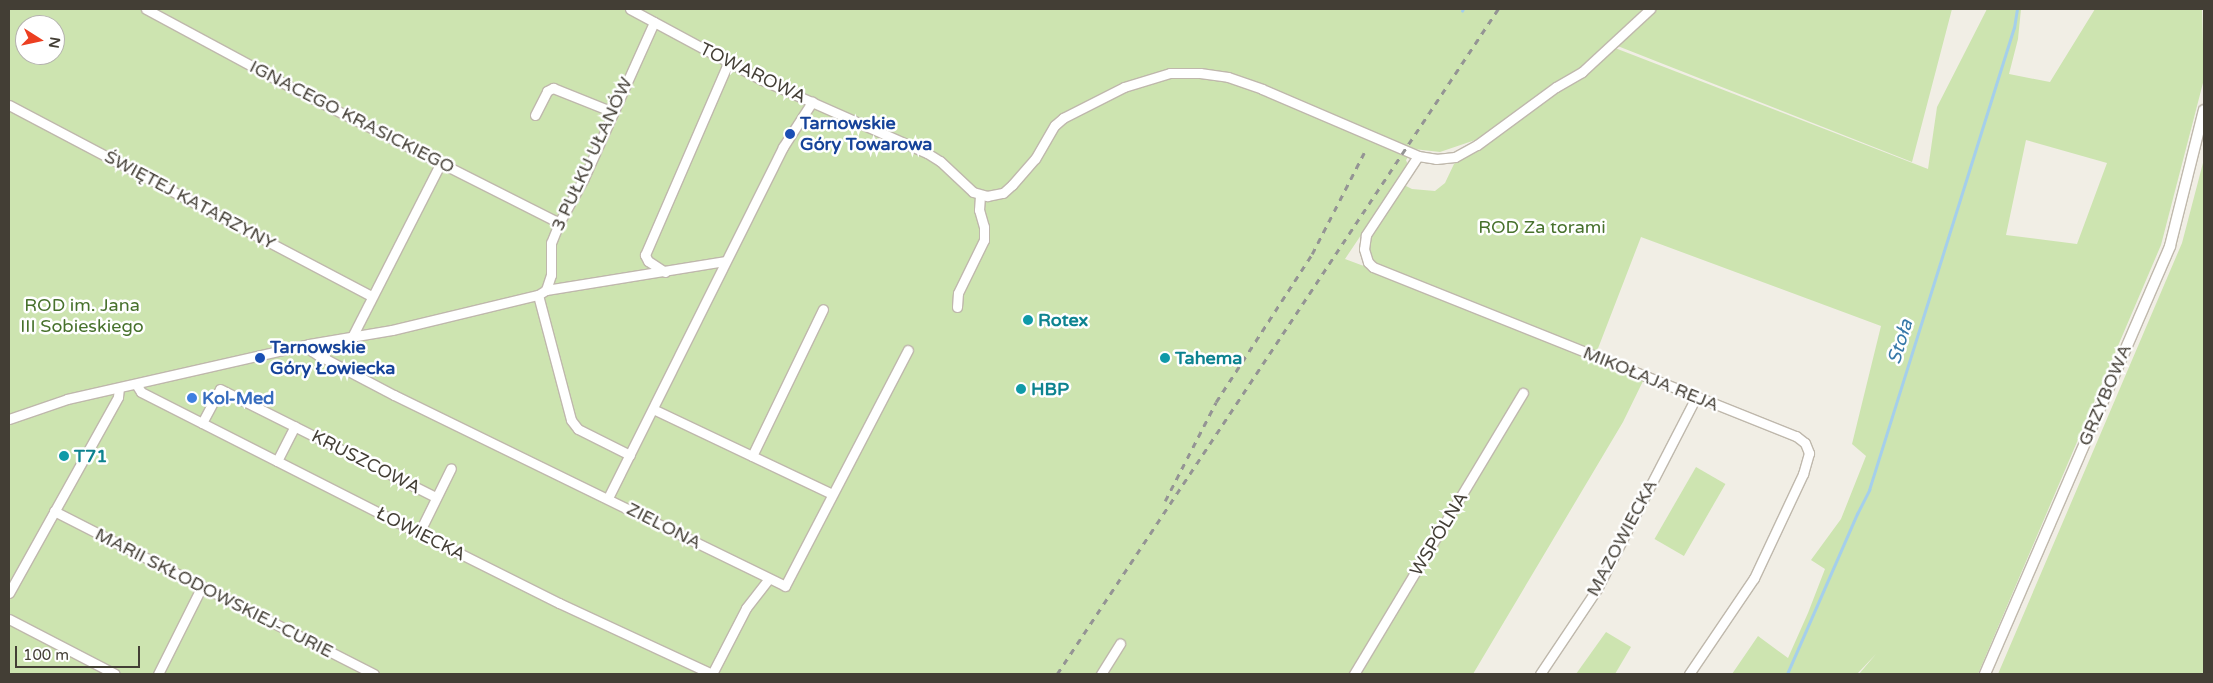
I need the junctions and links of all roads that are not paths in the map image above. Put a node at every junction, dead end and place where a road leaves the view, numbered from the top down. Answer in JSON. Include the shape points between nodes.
{"nodes":[{"id":1,"x":146,"y":9,"type":"edge"},
{"id":2,"x":630,"y":9,"type":"edge"},
{"id":3,"x":1650,"y":9,"type":"edge"},
{"id":4,"x":654,"y":22,"type":"junction"},
{"id":5,"x":728,"y":63,"type":"junction"},
{"id":6,"x":812,"y":102,"type":"junction"},
{"id":7,"x":9,"y":105,"type":"edge"},
{"id":8,"x":2204,"y":110,"type":"edge"},
{"id":9,"x":613,"y":112,"type":"junction"},
{"id":10,"x":535,"y":115,"type":"dead end"},
{"id":11,"x":1418,"y":156,"type":"junction"},
{"id":12,"x":441,"y":162,"type":"junction"},
{"id":13,"x":980,"y":195,"type":"junction"},
{"id":14,"x":559,"y":223,"type":"junction"},
{"id":15,"x":722,"y":262,"type":"junction"},
{"id":16,"x":665,"y":272,"type":"junction"},
{"id":17,"x":542,"y":293,"type":"junction"},
{"id":18,"x":371,"y":296,"type":"junction"},
{"id":19,"x":957,"y":307,"type":"dead end"},
{"id":20,"x":824,"y":309,"type":"dead end"},
{"id":21,"x":352,"y":337,"type":"junction"},
{"id":22,"x":309,"y":344,"type":"junction"},
{"id":23,"x":908,"y":350,"type":"dead end"},
{"id":24,"x":136,"y":384,"type":"junction"},
{"id":25,"x":119,"y":388,"type":"junction"},
{"id":26,"x":1523,"y":393,"type":"dead end"},
{"id":27,"x":1696,"y":397,"type":"junction"},
{"id":28,"x":654,"y":409,"type":"junction"},
{"id":29,"x":9,"y":420,"type":"edge"},
{"id":30,"x":202,"y":423,"type":"junction"},
{"id":31,"x":295,"y":426,"type":"junction"},
{"id":32,"x":630,"y":455,"type":"junction"},
{"id":33,"x":752,"y":456,"type":"junction"},
{"id":34,"x":277,"y":461,"type":"junction"},
{"id":35,"x":451,"y":468,"type":"dead end"},
{"id":36,"x":832,"y":494,"type":"junction"},
{"id":37,"x":436,"y":497,"type":"junction"},
{"id":38,"x":608,"y":498,"type":"junction"},
{"id":39,"x":54,"y":511,"type":"junction"},
{"id":40,"x":419,"y":533,"type":"junction"},
{"id":41,"x":769,"y":579,"type":"junction"},
{"id":42,"x":202,"y":586,"type":"junction"},
{"id":43,"x":9,"y":593,"type":"edge"},
{"id":44,"x":9,"y":620,"type":"edge"},
{"id":45,"x":1120,"y":643,"type":"dead end"},
{"id":46,"x":356,"y":666,"type":"junction"},
{"id":47,"x":115,"y":674,"type":"edge"},
{"id":48,"x":158,"y":674,"type":"edge"},
{"id":49,"x":352,"y":674,"type":"edge"},
{"id":50,"x":374,"y":674,"type":"edge"},
{"id":51,"x":712,"y":674,"type":"edge"},
{"id":52,"x":1101,"y":674,"type":"edge"},
{"id":53,"x":1354,"y":674,"type":"edge"},
{"id":54,"x":1540,"y":674,"type":"edge"},
{"id":55,"x":1689,"y":674,"type":"edge"},
{"id":56,"x":1985,"y":674,"type":"edge"}],
"edges":[{"from":1,"to":12,"type":"street","name":"IGNACEGO KRASICKIEGO","via":[[306,95]]},
{"from":2,"to":4,"type":"street","name":"TOWAROWA"},
{"from":3,"to":11,"type":"street","via":[[1582,72],[1477,144],[1455,157],[1436,159]]},
{"from":4,"to":5,"type":"street","name":"TOWAROWA"},
{"from":4,"to":9,"type":"street","name":"3 PUŁKU UŁANÓW"},
{"from":5,"to":6,"type":"street","name":"TOWAROWA"},
{"from":5,"to":16,"type":"street","via":[[645,254],[648,261]]},
{"from":6,"to":13,"type":"street","name":"TOWAROWA","via":[[927,153]]},
{"from":6,"to":15,"type":"street","via":[[783,146]]},
{"from":7,"to":18,"type":"street","name":"ŚWIĘTEJ KATARZYNY"},
{"from":8,"to":56,"type":"street","name":"GRZYBOWA","via":[[2170,246]]},
{"from":9,"to":10,"type":"street","via":[[552,88],[547,91]]},
{"from":9,"to":14,"type":"street","name":"3 PUŁKU UŁANÓW","via":[[584,178]]},
{"from":11,"to":13,"type":"street","via":[[1240,80],[1200,73],[1170,73],[1124,87],[1063,118],[1054,125],[1030,164],[1005,191],[993,196]]},
{"from":11,"to":27,"type":"street","name":"MIKOŁAJA REJA","via":[[1366,235],[1364,249],[1373,268]]},
{"from":12,"to":14,"type":"street","name":"IGNACEGO KRASICKIEGO"},
{"from":12,"to":18,"type":"street"},
{"from":13,"to":19,"type":"street","via":[[984,240],[958,293]]},
{"from":14,"to":17,"type":"street","name":"3 PUŁKU UŁANÓW","via":[[551,243],[551,275]]},
{"from":15,"to":16,"type":"street"},
{"from":15,"to":28,"type":"street"},
{"from":16,"to":17,"type":"street"},
{"from":17,"to":21,"type":"street"},
{"from":17,"to":32,"type":"street","via":[[571,420],[578,429]]},
{"from":18,"to":21,"type":"street"},
{"from":20,"to":33,"type":"street"},
{"from":21,"to":22,"type":"street"},
{"from":22,"to":24,"type":"street"},
{"from":22,"to":38,"type":"street","name":"ZIELONA","via":[[318,355],[394,395]]},
{"from":23,"to":36,"type":"street","name":"ZIELONA"},
{"from":24,"to":25,"type":"street"},
{"from":24,"to":30,"type":"street","name":"ŁOWIECKA","via":[[141,392]]},
{"from":25,"to":29,"type":"street","via":[[67,399]]},
{"from":25,"to":39,"type":"street","via":[[118,397]]},
{"from":26,"to":53,"type":"street","name":"WSPÓLNA"},
{"from":27,"to":54,"type":"street","name":"MAZOWIECKA","via":[[1597,589]]},
{"from":27,"to":55,"type":"street","name":"MIKOŁAJA REJA","via":[[1796,436],[1805,443],[1808,453],[1796,492],[1754,578]]},
{"from":28,"to":32,"type":"street"},
{"from":28,"to":33,"type":"street"},
{"from":30,"to":31,"type":"street","name":"KRUSZCOWA","via":[[220,389]]},
{"from":30,"to":34,"type":"street","name":"ŁOWIECKA"},
{"from":31,"to":34,"type":"street","name":"KRUSZCOWA"},
{"from":31,"to":37,"type":"street","name":"KRUSZCOWA"},
{"from":32,"to":38,"type":"street"},
{"from":33,"to":36,"type":"street"},
{"from":34,"to":40,"type":"street","name":"ŁOWIECKA"},
{"from":35,"to":37,"type":"street","name":"KRUSZCOWA"},
{"from":36,"to":41,"type":"street","name":"ZIELONA","via":[[785,586]]},
{"from":37,"to":40,"type":"street","name":"KRUSZCOWA"},
{"from":38,"to":41,"type":"street","name":"ZIELONA"},
{"from":39,"to":42,"type":"street","name":"MARII SKŁODOWSKIEJ-CURIE"},
{"from":39,"to":43,"type":"street"},
{"from":40,"to":51,"type":"street","name":"ŁOWIECKA"},
{"from":41,"to":51,"type":"street","name":"ŁOWIECKA","via":[[746,608]]},
{"from":42,"to":46,"type":"street","name":"MARII SKŁODOWSKIEJ-CURIE"},
{"from":42,"to":48,"type":"street"},
{"from":44,"to":47,"type":"street"},
{"from":45,"to":52,"type":"street"},
{"from":46,"to":49,"type":"street"},
{"from":46,"to":50,"type":"street","name":"MARII SKŁODOWSKIEJ-CURIE"}]}
